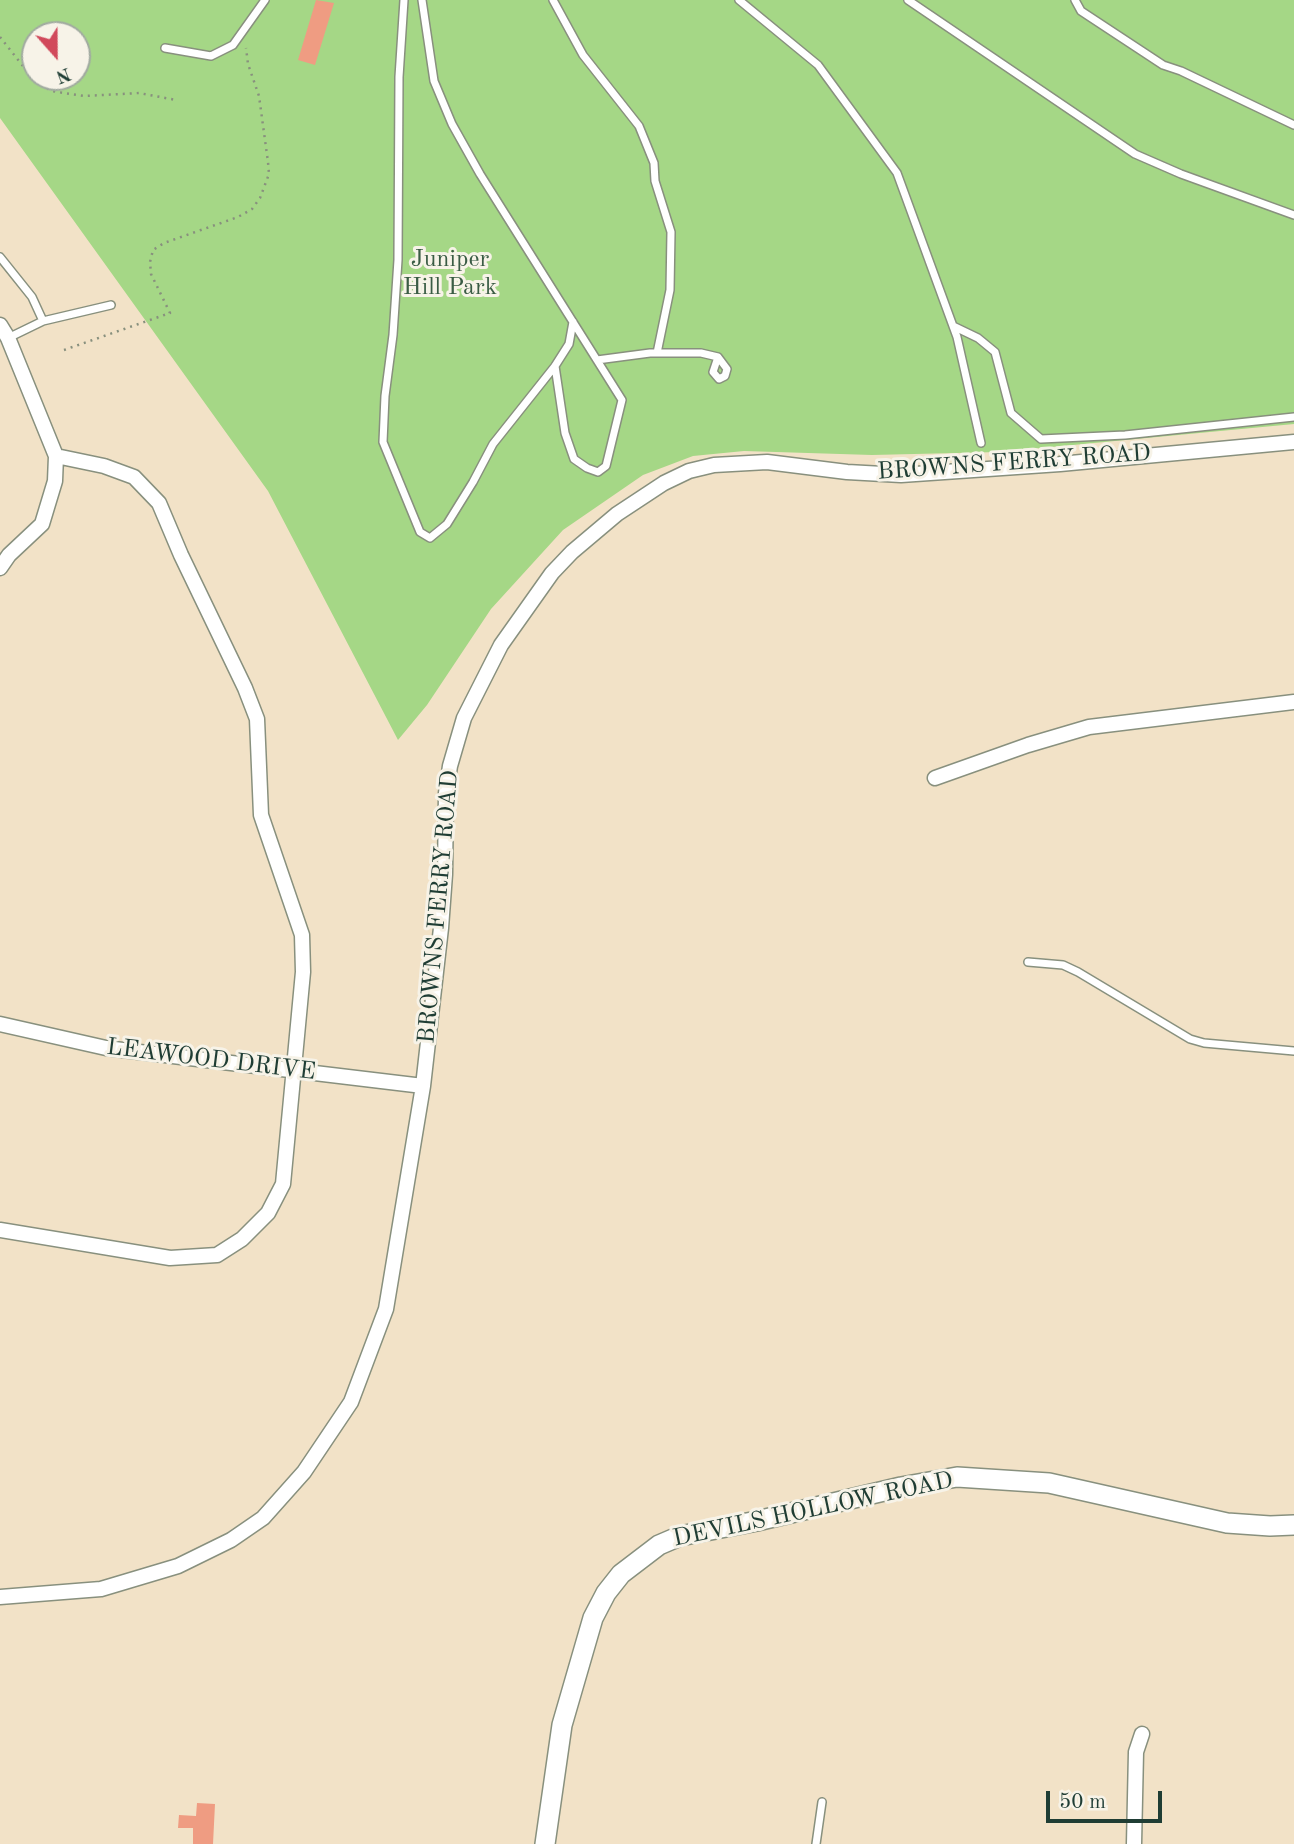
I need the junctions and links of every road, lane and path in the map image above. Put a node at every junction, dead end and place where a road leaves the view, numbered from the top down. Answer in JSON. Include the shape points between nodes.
{"nodes":[{"id":1,"x":265,"y":0,"type":"edge"},
{"id":2,"x":404,"y":0,"type":"edge"},
{"id":3,"x":422,"y":0,"type":"edge"},
{"id":4,"x":553,"y":0,"type":"edge"},
{"id":5,"x":739,"y":0,"type":"edge"},
{"id":6,"x":908,"y":0,"type":"edge"},
{"id":7,"x":1075,"y":0,"type":"edge"},
{"id":8,"x":0,"y":37,"type":"edge"},
{"id":9,"x":165,"y":48,"type":"dead end"},
{"id":10,"x":246,"y":48,"type":"dead end"},
{"id":11,"x":176,"y":100,"type":"dead end"},
{"id":12,"x":1294,"y":125,"type":"edge"},
{"id":13,"x":1294,"y":215,"type":"edge"},
{"id":14,"x":0,"y":257,"type":"edge"},
{"id":15,"x":111,"y":304,"type":"dead end"},
{"id":16,"x":43,"y":321,"type":"junction"},
{"id":17,"x":573,"y":322,"type":"junction"},
{"id":18,"x":952,"y":325,"type":"junction"},
{"id":19,"x":4,"y":332,"type":"edge"},
{"id":20,"x":64,"y":350,"type":"dead end"},
{"id":21,"x":657,"y":354,"type":"junction"},
{"id":22,"x":718,"y":357,"type":"dead end"},
{"id":23,"x":597,"y":360,"type":"junction"},
{"id":24,"x":555,"y":366,"type":"junction"},
{"id":25,"x":1294,"y":417,"type":"edge"},
{"id":26,"x":1294,"y":442,"type":"edge"},
{"id":27,"x":981,"y":443,"type":"dead end"},
{"id":28,"x":56,"y":456,"type":"junction"},
{"id":29,"x":0,"y":568,"type":"edge"},
{"id":30,"x":1294,"y":702,"type":"edge"},
{"id":31,"x":935,"y":778,"type":"dead end"},
{"id":32,"x":1028,"y":962,"type":"dead end"},
{"id":33,"x":0,"y":1024,"type":"edge"},
{"id":34,"x":1294,"y":1051,"type":"edge"},
{"id":35,"x":295,"y":1070,"type":"junction"},
{"id":36,"x":423,"y":1086,"type":"junction"},
{"id":37,"x":0,"y":1230,"type":"edge"},
{"id":38,"x":1294,"y":1525,"type":"edge"},
{"id":39,"x":0,"y":1597,"type":"edge"},
{"id":40,"x":1142,"y":1734,"type":"dead end"},
{"id":41,"x":822,"y":1802,"type":"dead end"},
{"id":42,"x":545,"y":1844,"type":"edge"},
{"id":43,"x":816,"y":1844,"type":"edge"},
{"id":44,"x":1134,"y":1844,"type":"edge"}],
"edges":[{"from":1,"to":9,"type":"lane","via":[[233,45],[211,55]]},
{"from":2,"to":24,"type":"lane","via":[[398,260],[383,442],[420,533],[430,538],[447,524],[493,444]]},
{"from":3,"to":17,"type":"lane","via":[[434,81],[452,124]]},
{"from":4,"to":21,"type":"lane","via":[[583,55],[639,126],[654,163],[671,232],[670,290]]},
{"from":5,"to":18,"type":"lane","via":[[818,65],[897,173]]},
{"from":6,"to":13,"type":"lane","via":[[1135,154]]},
{"from":7,"to":12,"type":"lane","via":[[1081,11],[1163,65]]},
{"from":8,"to":11,"type":"path","via":[[30,75],[51,91],[84,96],[139,93]]},
{"from":10,"to":20,"type":"path","via":[[260,96],[268,162],[269,174],[260,198],[239,217],[153,250],[151,274],[170,313]]},
{"from":14,"to":16,"type":"lane","via":[[32,297]]},
{"from":15,"to":16,"type":"lane"},
{"from":16,"to":19,"type":"lane"},
{"from":17,"to":23,"type":"lane"},
{"from":17,"to":24,"type":"lane","via":[[569,344]]},
{"from":18,"to":25,"type":"lane","via":[[996,352],[1011,413],[1041,439]]},
{"from":18,"to":27,"type":"lane"},
{"from":19,"to":28,"type":"street"},
{"from":21,"to":22,"type":"lane"},
{"from":21,"to":23,"type":"lane"},
{"from":23,"to":24,"type":"lane","via":[[622,400],[606,466],[598,472],[574,459],[565,433]]},
{"from":26,"to":36,"type":"street","name":"BROWNS FERRY ROAD","via":[[901,475],[767,462],[714,465],[664,482],[617,514],[552,573],[517,620],[487,670],[456,742],[446,793],[441,928]]},
{"from":28,"to":29,"type":"street","via":[[55,481],[41,524]]},
{"from":28,"to":35,"type":"street","via":[[134,477],[159,503],[245,688],[257,719],[261,815],[302,935]]},
{"from":30,"to":31,"type":"street","via":[[1089,727]]},
{"from":32,"to":34,"type":"lane","via":[[1063,965],[1078,972],[1190,1039]]},
{"from":33,"to":35,"type":"street","name":"LEAWOOD DRIVE","via":[[106,1048]]},
{"from":35,"to":36,"type":"street","name":"LEAWOOD DRIVE"},
{"from":35,"to":37,"type":"street","via":[[283,1184],[268,1213],[242,1239],[217,1255],[170,1258]]},
{"from":36,"to":39,"type":"street","name":"BROWNS FERRY ROAD","via":[[386,1309],[351,1402],[304,1472],[247,1530],[178,1566],[101,1589]]},
{"from":38,"to":42,"type":"main road","name":"DEVILS HOLLOW ROAD","via":[[1227,1523],[1049,1483],[957,1477],[671,1539],[621,1574],[593,1618],[562,1725]]},
{"from":40,"to":44,"type":"street","via":[[1136,1752]]},
{"from":41,"to":43,"type":"lane"}]}
